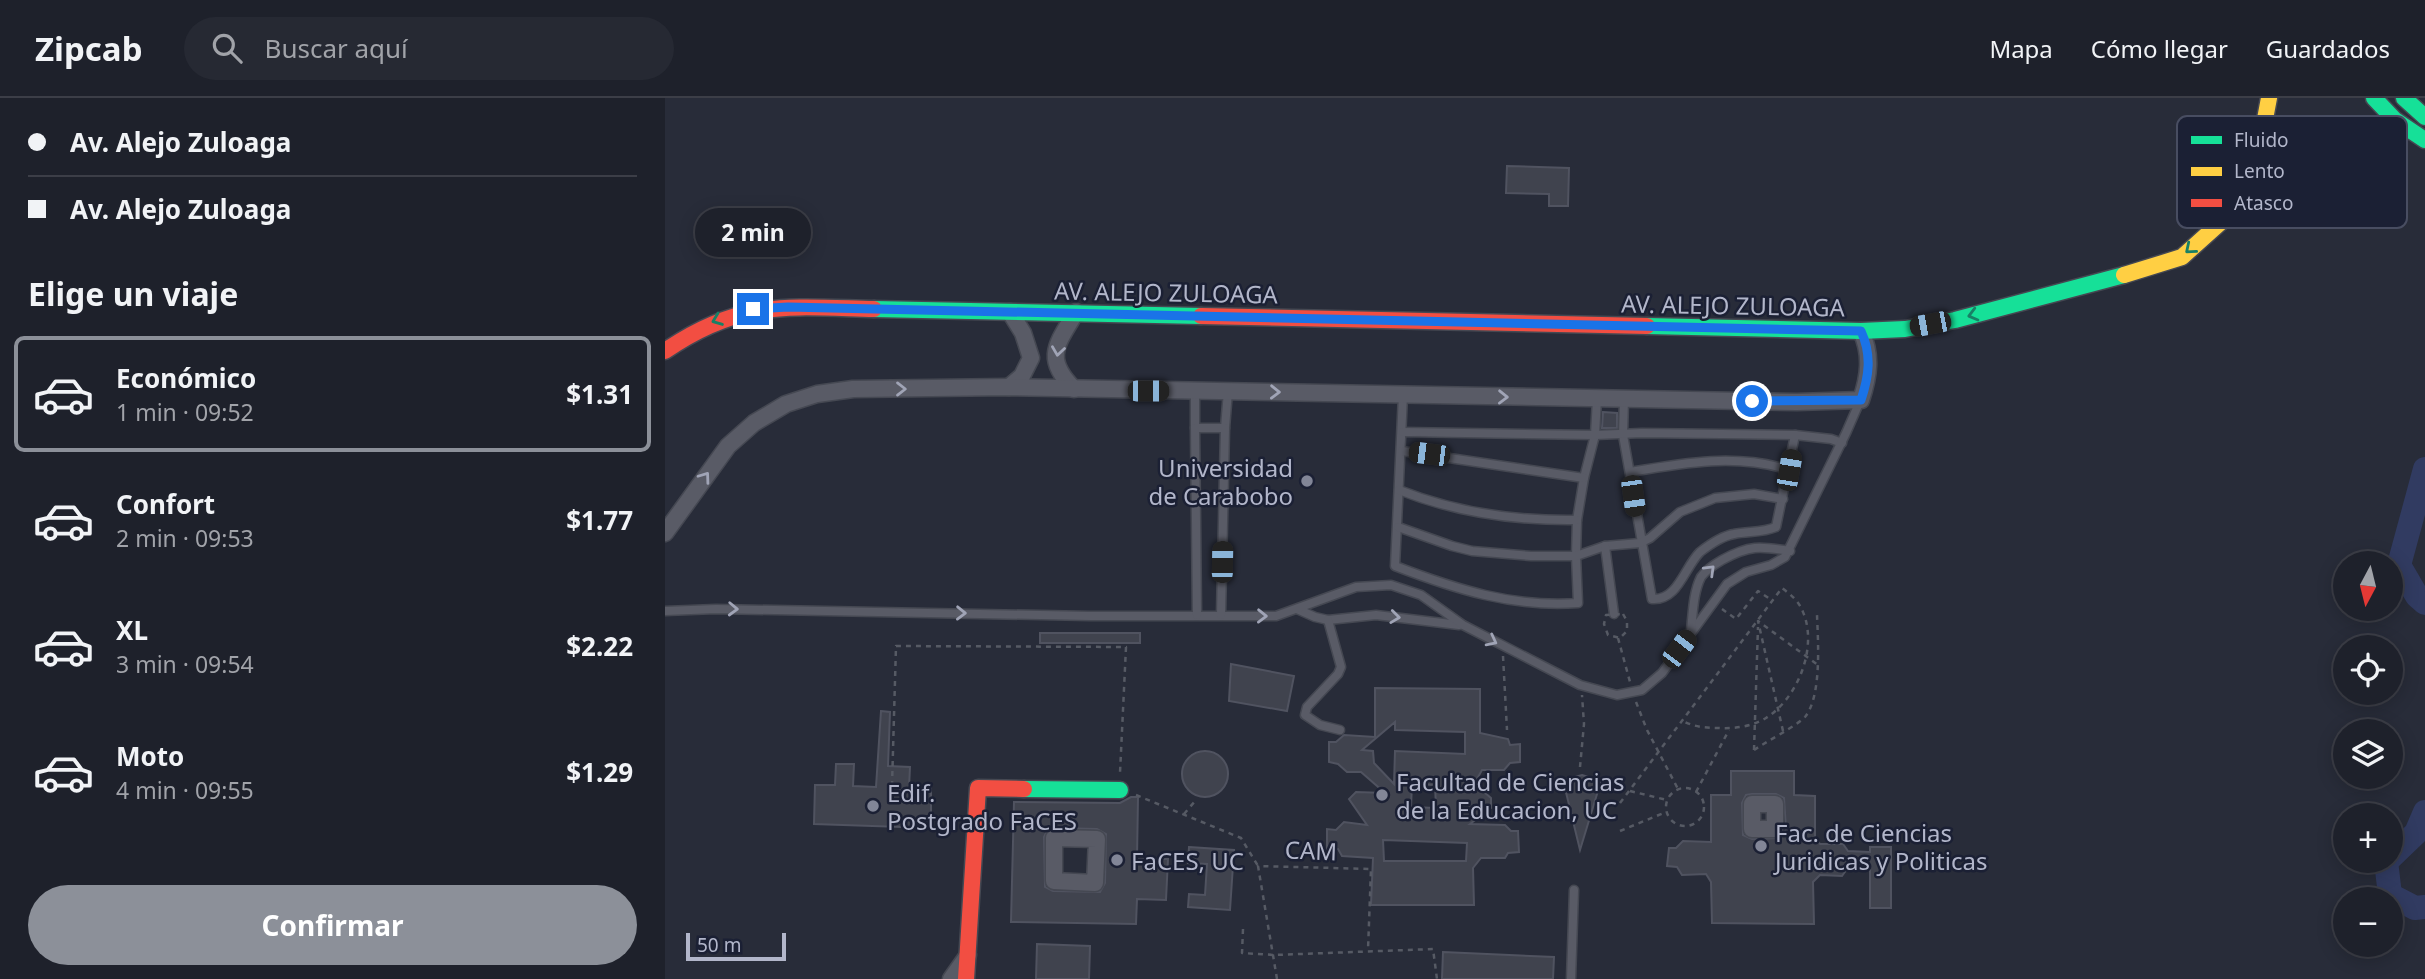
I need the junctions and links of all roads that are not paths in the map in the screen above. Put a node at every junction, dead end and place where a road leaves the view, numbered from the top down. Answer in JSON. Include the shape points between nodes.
{"nodes":[{"id":1,"x":2269,"y":98,"type":"edge"},
{"id":2,"x":2374,"y":98,"type":"edge"},
{"id":3,"x":2404,"y":98,"type":"edge"},
{"id":4,"x":2266,"y":116,"type":"edge"},
{"id":5,"x":2391,"y":116,"type":"edge"},
{"id":6,"x":2425,"y":117,"type":"edge"},
{"id":7,"x":2407,"y":128,"type":"edge"},
{"id":8,"x":2425,"y":140,"type":"edge"},
{"id":9,"x":2214,"y":228,"type":"edge"},
{"id":10,"x":1010,"y":312,"type":"junction"},
{"id":11,"x":1076,"y":312,"type":"junction"},
{"id":12,"x":1861,"y":331,"type":"junction"},
{"id":13,"x":665,"y":351,"type":"edge"},
{"id":14,"x":1009,"y":387,"type":"junction"},
{"id":15,"x":1074,"y":389,"type":"junction"},
{"id":16,"x":1195,"y":391,"type":"junction"},
{"id":17,"x":1228,"y":391,"type":"junction"},
{"id":18,"x":1403,"y":395,"type":"junction"},
{"id":19,"x":1597,"y":399,"type":"junction"},
{"id":20,"x":1624,"y":399,"type":"junction"},
{"id":21,"x":1861,"y":400,"type":"junction"},
{"id":22,"x":1195,"y":428,"type":"junction"},
{"id":23,"x":1225,"y":428,"type":"junction"},
{"id":24,"x":1403,"y":432,"type":"junction"},
{"id":25,"x":1595,"y":435,"type":"junction"},
{"id":26,"x":1623,"y":435,"type":"junction"},
{"id":27,"x":1795,"y":435,"type":"junction"},
{"id":28,"x":1842,"y":443,"type":"junction"},
{"id":29,"x":1402,"y":451,"type":"junction"},
{"id":30,"x":1789,"y":470,"type":"junction"},
{"id":31,"x":1630,"y":472,"type":"junction"},
{"id":32,"x":1584,"y":478,"type":"junction"},
{"id":33,"x":1399,"y":490,"type":"junction"},
{"id":34,"x":1783,"y":499,"type":"junction"},
{"id":35,"x":1577,"y":520,"type":"junction"},
{"id":36,"x":1398,"y":527,"type":"junction"},
{"id":37,"x":665,"y":533,"type":"edge"},
{"id":38,"x":1640,"y":543,"type":"junction"},
{"id":39,"x":1605,"y":546,"type":"junction"},
{"id":40,"x":1790,"y":551,"type":"junction"},
{"id":41,"x":1576,"y":556,"type":"junction"},
{"id":42,"x":1297,"y":609,"type":"junction"},
{"id":43,"x":665,"y":611,"type":"edge"},
{"id":44,"x":1614,"y":614,"type":"dead end"},
{"id":45,"x":1198,"y":615,"type":"junction"},
{"id":46,"x":1221,"y":615,"type":"junction"},
{"id":47,"x":1328,"y":620,"type":"junction"},
{"id":48,"x":1463,"y":625,"type":"junction"},
{"id":49,"x":1691,"y":633,"type":"junction"},
{"id":50,"x":1340,"y":730,"type":"dead end"},
{"id":51,"x":1128,"y":792,"type":"road end"},
{"id":52,"x":1574,"y":890,"type":"dead end"},
{"id":53,"x":968,"y":955,"type":"junction"},
{"id":54,"x":951,"y":979,"type":"edge"},
{"id":55,"x":966,"y":979,"type":"edge"},
{"id":56,"x":1571,"y":979,"type":"edge"}],
"edges":[{"from":1,"to":4,"type":"main road","one_way":true},
{"from":2,"to":5,"type":"main road"},
{"from":3,"to":6,"type":"main road"},
{"from":7,"to":8,"type":"main road"},
{"from":9,"to":12,"type":"main road","one_way":true,"via":[[2182,257],[2116,277],[1955,320]]},
{"from":10,"to":11,"type":"main road","name":"AV. ALEJO ZULOAGA"},
{"from":10,"to":13,"type":"main road","name":"AV. ALEJO ZULOAGA","one_way":true,"via":[[753,309],[715,319]]},
{"from":10,"to":14,"type":"street","via":[[1031,358],[1022,376]]},
{"from":11,"to":12,"type":"main road","name":"AV. ALEJO ZULOAGA"},
{"from":11,"to":15,"type":"street","one_way":true,"via":[[1059,341],[1055,359],[1062,377]]},
{"from":12,"to":21,"type":"street","name":"AV. ALEJO ZULOAGA","via":[[1869,373]]},
{"from":14,"to":15,"type":"street"},
{"from":37,"to":14,"type":"street","one_way":true,"via":[[728,446],[786,404],[853,389]]},
{"from":15,"to":16,"type":"street"},
{"from":16,"to":17,"type":"street"},
{"from":16,"to":22,"type":"lane"},
{"from":17,"to":18,"type":"street","one_way":true},
{"from":17,"to":23,"type":"lane"},
{"from":18,"to":19,"type":"street","one_way":true},
{"from":18,"to":24,"type":"lane"},
{"from":19,"to":20,"type":"street"},
{"from":19,"to":25,"type":"lane"},
{"from":20,"to":21,"type":"street"},
{"from":20,"to":26,"type":"lane"},
{"from":21,"to":28,"type":"lane"},
{"from":22,"to":23,"type":"lane"},
{"from":22,"to":45,"type":"lane"},
{"from":23,"to":46,"type":"lane"},
{"from":24,"to":25,"type":"lane"},
{"from":24,"to":29,"type":"lane"},
{"from":25,"to":26,"type":"lane"},
{"from":25,"to":32,"type":"lane"},
{"from":26,"to":27,"type":"lane"},
{"from":26,"to":31,"type":"lane"},
{"from":27,"to":28,"type":"lane"},
{"from":27,"to":30,"type":"lane"},
{"from":28,"to":40,"type":"lane"},
{"from":29,"to":32,"type":"lane"},
{"from":29,"to":33,"type":"lane"},
{"from":30,"to":31,"type":"lane","via":[[1712,461]]},
{"from":30,"to":34,"type":"lane"},
{"from":31,"to":38,"type":"lane"},
{"from":32,"to":35,"type":"lane"},
{"from":33,"to":35,"type":"lane","via":[[1492,515]]},
{"from":33,"to":36,"type":"lane"},
{"from":34,"to":38,"type":"lane","via":[[1740,494],[1704,501]]},
{"from":34,"to":38,"type":"lane","via":[[1776,527],[1733,534],[1709,545],[1693,560],[1671,595],[1663,598],[1652,599]]},
{"from":35,"to":41,"type":"lane"},
{"from":36,"to":41,"type":"lane","via":[[1479,552]]},
{"from":36,"to":41,"type":"lane","via":[[1395,566],[1519,603],[1578,603]]},
{"from":38,"to":39,"type":"lane"},
{"from":39,"to":41,"type":"lane"},
{"from":39,"to":44,"type":"lane"},
{"from":40,"to":49,"type":"lane","via":[[1779,562],[1727,584]]},
{"from":49,"to":40,"type":"lane","one_way":true,"via":[[1695,595],[1702,576],[1714,565],[1741,549]]},
{"from":46,"to":42,"type":"lane","one_way":true,"via":[[1276,616]]},
{"from":42,"to":47,"type":"lane"},
{"from":42,"to":48,"type":"lane","via":[[1356,587],[1391,585],[1421,595]]},
{"from":43,"to":45,"type":"lane","one_way":true},
{"from":45,"to":46,"type":"lane"},
{"from":47,"to":48,"type":"lane","one_way":true,"via":[[1376,615]]},
{"from":47,"to":50,"type":"lane","via":[[1341,667],[1305,715]]},
{"from":48,"to":49,"type":"lane","one_way":true,"via":[[1606,694],[1642,691],[1662,673]]},
{"from":51,"to":53,"type":"main road","via":[[978,788]]},
{"from":52,"to":56,"type":"lane"},
{"from":53,"to":54,"type":"street"},
{"from":53,"to":55,"type":"main road"}]}
